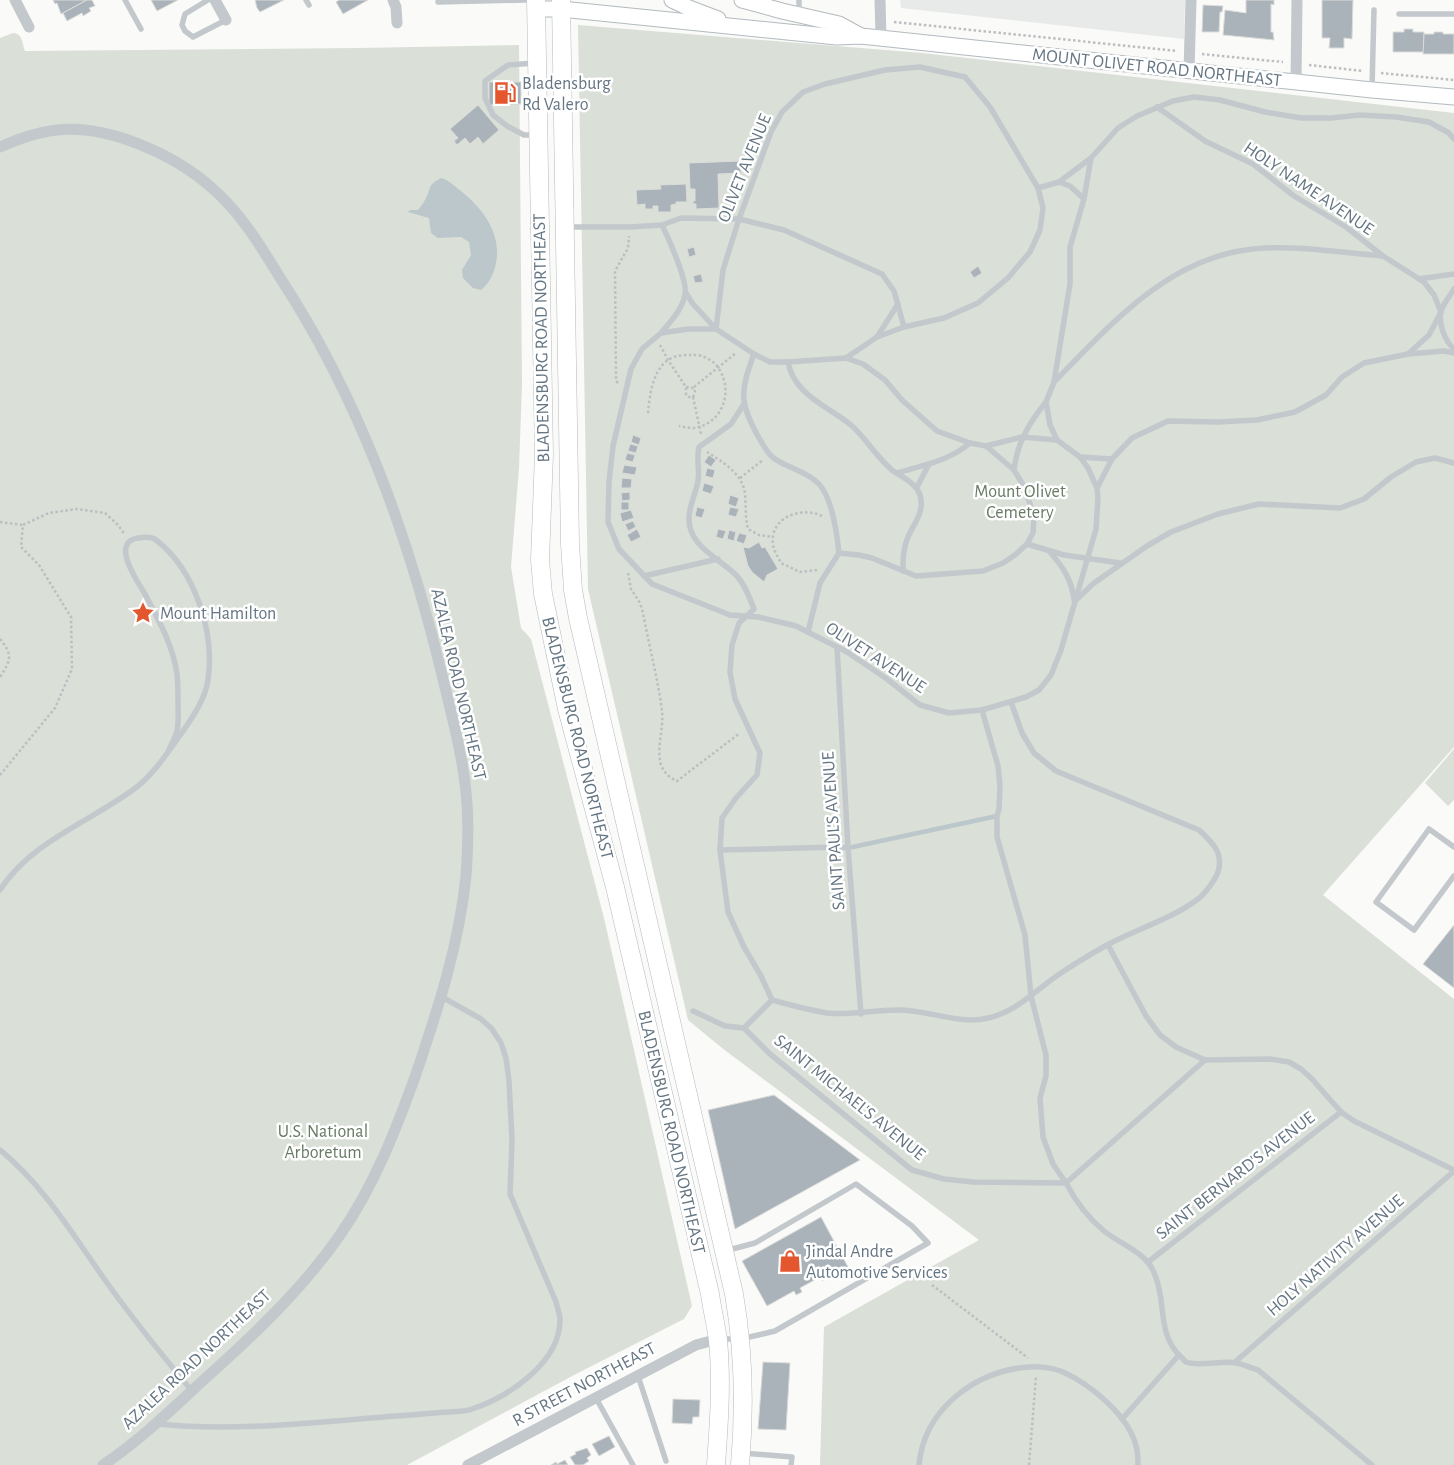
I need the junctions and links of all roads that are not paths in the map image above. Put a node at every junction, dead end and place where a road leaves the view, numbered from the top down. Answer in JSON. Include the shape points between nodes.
{"nodes":[{"id":1,"x":15,"y":0,"type":"edge"},
{"id":2,"x":125,"y":0,"type":"edge"},
{"id":3,"x":208,"y":0,"type":"edge"},
{"id":4,"x":215,"y":0,"type":"edge"},
{"id":5,"x":393,"y":0,"type":"edge"},
{"id":6,"x":513,"y":0,"type":"edge"},
{"id":7,"x":672,"y":0,"type":"edge"},
{"id":8,"x":742,"y":0,"type":"edge"},
{"id":9,"x":880,"y":0,"type":"edge"},
{"id":10,"x":1297,"y":0,"type":"edge"},
{"id":11,"x":438,"y":2,"type":"dead end"},
{"id":12,"x":1189,"y":2,"type":"edge"},
{"id":13,"x":532,"y":3,"type":"edge"},
{"id":14,"x":561,"y":5,"type":"edge"},
{"id":15,"x":799,"y":7,"type":"edge"},
{"id":16,"x":1374,"y":10,"type":"dead end"},
{"id":17,"x":1399,"y":14,"type":"dead end"},
{"id":18,"x":1454,"y":14,"type":"edge"},
{"id":19,"x":226,"y":20,"type":"joint"},
{"id":20,"x":397,"y":23,"type":"dead end"},
{"id":21,"x":738,"y":26,"type":"junction"},
{"id":22,"x":29,"y":27,"type":"dead end"},
{"id":23,"x":141,"y":29,"type":"dead end"},
{"id":24,"x":861,"y":36,"type":"junction"},
{"id":25,"x":881,"y":38,"type":"junction"},
{"id":26,"x":537,"y":63,"type":"junction"},
{"id":27,"x":1189,"y":71,"type":"junction"},
{"id":28,"x":1296,"y":82,"type":"junction"},
{"id":29,"x":1372,"y":90,"type":"junction"},
{"id":30,"x":1454,"y":97,"type":"edge"},
{"id":31,"x":1157,"y":107,"type":"junction"},
{"id":32,"x":538,"y":135,"type":"junction"},
{"id":33,"x":1454,"y":139,"type":"edge"},
{"id":34,"x":0,"y":147,"type":"edge"},
{"id":35,"x":1091,"y":158,"type":"junction"},
{"id":36,"x":1059,"y":182,"type":"junction"},
{"id":37,"x":1038,"y":188,"type":"junction"},
{"id":38,"x":539,"y":198,"type":"junction"},
{"id":39,"x":564,"y":198,"type":"junction"},
{"id":40,"x":1084,"y":199,"type":"junction"},
{"id":41,"x":739,"y":219,"type":"junction"},
{"id":42,"x":662,"y":225,"type":"junction"},
{"id":43,"x":564,"y":227,"type":"junction"},
{"id":44,"x":1383,"y":256,"type":"junction"},
{"id":45,"x":540,"y":261,"type":"junction"},
{"id":46,"x":565,"y":262,"type":"junction"},
{"id":47,"x":1454,"y":274,"type":"edge"},
{"id":48,"x":1418,"y":279,"type":"junction"},
{"id":49,"x":1454,"y":289,"type":"edge"},
{"id":50,"x":686,"y":292,"type":"junction"},
{"id":51,"x":898,"y":304,"type":"junction"},
{"id":52,"x":1441,"y":312,"type":"junction"},
{"id":53,"x":904,"y":327,"type":"junction"},
{"id":54,"x":716,"y":329,"type":"junction"},
{"id":55,"x":659,"y":335,"type":"junction"},
{"id":56,"x":877,"y":337,"type":"junction"},
{"id":57,"x":1454,"y":351,"type":"edge"},
{"id":58,"x":754,"y":354,"type":"junction"},
{"id":59,"x":1408,"y":354,"type":"junction"},
{"id":60,"x":846,"y":358,"type":"junction"},
{"id":61,"x":788,"y":362,"type":"junction"},
{"id":62,"x":1054,"y":382,"type":"junction"},
{"id":63,"x":1046,"y":402,"type":"junction"},
{"id":64,"x":744,"y":404,"type":"junction"},
{"id":65,"x":1022,"y":436,"type":"junction"},
{"id":66,"x":1057,"y":440,"type":"junction"},
{"id":67,"x":970,"y":442,"type":"junction"},
{"id":68,"x":986,"y":446,"type":"junction"},
{"id":69,"x":1080,"y":457,"type":"junction"},
{"id":70,"x":1112,"y":459,"type":"junction"},
{"id":71,"x":1454,"y":463,"type":"edge"},
{"id":72,"x":929,"y":464,"type":"junction"},
{"id":73,"x":1014,"y":470,"type":"junction"},
{"id":74,"x":897,"y":473,"type":"junction"},
{"id":75,"x":917,"y":487,"type":"junction"},
{"id":76,"x":1097,"y":488,"type":"junction"},
{"id":77,"x":1027,"y":544,"type":"junction"},
{"id":78,"x":1050,"y":552,"type":"junction"},
{"id":79,"x":839,"y":553,"type":"junction"},
{"id":80,"x":718,"y":560,"type":"junction"},
{"id":81,"x":1088,"y":560,"type":"junction"},
{"id":82,"x":1120,"y":563,"type":"junction"},
{"id":83,"x":903,"y":571,"type":"junction"},
{"id":84,"x":644,"y":576,"type":"junction"},
{"id":85,"x":1074,"y":602,"type":"junction"},
{"id":86,"x":746,"y":616,"type":"junction"},
{"id":87,"x":808,"y":632,"type":"junction"},
{"id":88,"x":837,"y":647,"type":"junction"},
{"id":89,"x":1011,"y":702,"type":"junction"},
{"id":90,"x":982,"y":710,"type":"junction"},
{"id":91,"x":168,"y":752,"type":"junction"},
{"id":92,"x":1454,"y":847,"type":"edge"},
{"id":93,"x":848,"y":848,"type":"junction"},
{"id":94,"x":720,"y":850,"type":"junction"},
{"id":95,"x":1454,"y":876,"type":"edge"},
{"id":96,"x":0,"y":890,"type":"edge"},
{"id":97,"x":1108,"y":945,"type":"junction"},
{"id":98,"x":1031,"y":996,"type":"junction"},
{"id":99,"x":442,"y":997,"type":"junction"},
{"id":100,"x":772,"y":1000,"type":"junction"},
{"id":101,"x":693,"y":1011,"type":"dead end"},
{"id":102,"x":861,"y":1014,"type":"junction"},
{"id":103,"x":744,"y":1028,"type":"junction"},
{"id":104,"x":1205,"y":1060,"type":"junction"},
{"id":105,"x":689,"y":1099,"type":"junction"},
{"id":106,"x":667,"y":1105,"type":"junction"},
{"id":107,"x":1341,"y":1112,"type":"junction"},
{"id":108,"x":0,"y":1150,"type":"edge"},
{"id":109,"x":1454,"y":1170,"type":"edge"},
{"id":110,"x":1066,"y":1183,"type":"junction"},
{"id":111,"x":724,"y":1251,"type":"junction"},
{"id":112,"x":1148,"y":1262,"type":"junction"},
{"id":113,"x":718,"y":1339,"type":"junction"},
{"id":114,"x":741,"y":1339,"type":"junction"},
{"id":115,"x":1179,"y":1355,"type":"junction"},
{"id":116,"x":1236,"y":1362,"type":"junction"},
{"id":117,"x":638,"y":1376,"type":"junction"},
{"id":118,"x":192,"y":1391,"type":"junction"},
{"id":119,"x":596,"y":1398,"type":"junction"},
{"id":120,"x":1122,"y":1419,"type":"junction"},
{"id":121,"x":155,"y":1424,"type":"junction"},
{"id":122,"x":741,"y":1459,"type":"edge"},
{"id":123,"x":666,"y":1461,"type":"dead end"},
{"id":124,"x":103,"y":1465,"type":"edge"},
{"id":125,"x":468,"y":1465,"type":"edge"},
{"id":126,"x":633,"y":1465,"type":"edge"},
{"id":127,"x":716,"y":1465,"type":"edge"},
{"id":128,"x":792,"y":1465,"type":"edge"},
{"id":129,"x":919,"y":1465,"type":"edge"},
{"id":130,"x":1138,"y":1465,"type":"edge"},
{"id":131,"x":1372,"y":1465,"type":"edge"}],
"edges":[{"from":1,"to":22,"type":"street"},
{"from":2,"to":23,"type":"lane"},
{"from":3,"to":19,"type":"lane","via":[[185,14],[182,26],[185,31],[193,38]]},
{"from":4,"to":19,"type":"street"},
{"from":5,"to":20,"type":"street"},
{"from":6,"to":11,"type":"lane"},
{"from":6,"to":13,"type":"lane"},
{"from":7,"to":21,"type":"main road","name":"MOUNT OLIVET ROAD NORTHEAST"},
{"from":8,"to":15,"type":"main road","name":"MOUNT OLIVET ROAD NORTHEAST"},
{"from":9,"to":25,"type":"street"},
{"from":10,"to":28,"type":"street"},
{"from":12,"to":27,"type":"street"},
{"from":13,"to":14,"type":"main road","name":"MOUNT OLIVET ROAD NORTHEAST"},
{"from":13,"to":26,"type":"main road","name":"BLADENSBURG ROAD NORTHEAST"},
{"from":14,"to":21,"type":"main road","name":"MOUNT OLIVET ROAD NORTHEAST"},
{"from":14,"to":39,"type":"main road","name":"BLADENSBURG ROAD NORTHEAST"},
{"from":15,"to":24,"type":"main road","name":"MOUNT OLIVET ROAD NORTHEAST"},
{"from":16,"to":29,"type":"lane"},
{"from":17,"to":18,"type":"lane"},
{"from":21,"to":24,"type":"main road","name":"MOUNT OLIVET ROAD NORTHEAST","via":[[837,37]]},
{"from":24,"to":25,"type":"main road","name":"MOUNT OLIVET ROAD NORTHEAST"},
{"from":25,"to":27,"type":"main road","name":"MOUNT OLIVET ROAD NORTHEAST"},
{"from":26,"to":32,"type":"main road","name":"BLADENSBURG ROAD NORTHEAST"},
{"from":26,"to":32,"type":"lane","via":[[508,65],[485,81],[485,98],[493,115],[507,126],[524,136]]},
{"from":27,"to":28,"type":"main road","name":"MOUNT OLIVET ROAD NORTHEAST"},
{"from":28,"to":29,"type":"main road","name":"MOUNT OLIVET ROAD NORTHEAST"},
{"from":29,"to":30,"type":"main road","name":"MOUNT OLIVET ROAD NORTHEAST"},
{"from":31,"to":33,"type":"lane","via":[[1194,98],[1220,100],[1301,118],[1396,117],[1429,122]]},
{"from":31,"to":35,"type":"lane","via":[[1118,128]]},
{"from":31,"to":44,"type":"lane","name":"HOLY NAME AVENUE","via":[[1205,141],[1253,164]]},
{"from":32,"to":38,"type":"main road","name":"BLADENSBURG ROAD NORTHEAST"},
{"from":34,"to":99,"type":"street","name":"AZALEA ROAD NORTHEAST","via":[[50,131],[95,132],[146,147],[202,180],[221,196],[249,231],[294,298],[332,364],[378,468],[411,564],[464,772],[468,835],[465,881]]},
{"from":35,"to":36,"type":"lane"},
{"from":35,"to":40,"type":"lane"},
{"from":36,"to":37,"type":"lane"},
{"from":36,"to":40,"type":"lane","via":[[1070,186]]},
{"from":37,"to":41,"type":"lane","name":"OLIVET AVENUE","via":[[990,107],[965,77],[920,67],[885,70],[803,92],[782,112],[771,132]]},
{"from":37,"to":53,"type":"lane","via":[[1043,208],[1040,230],[1030,252],[1008,278],[978,303],[944,318]]},
{"from":38,"to":39,"type":"main road"},
{"from":38,"to":45,"type":"main road","name":"BLADENSBURG ROAD NORTHEAST"},
{"from":39,"to":43,"type":"main road","name":"BLADENSBURG ROAD NORTHEAST"},
{"from":40,"to":62,"type":"lane","via":[[1070,247],[1070,284]]},
{"from":41,"to":42,"type":"lane","via":[[680,218]]},
{"from":41,"to":51,"type":"lane","via":[[784,230],[882,274],[894,291]]},
{"from":41,"to":54,"type":"lane","name":"OLIVET AVENUE","via":[[723,270]]},
{"from":42,"to":43,"type":"lane"},
{"from":42,"to":50,"type":"lane","via":[[673,247]]},
{"from":43,"to":46,"type":"main road","name":"BLADENSBURG ROAD NORTHEAST"},
{"from":44,"to":48,"type":"lane","name":"HOLY NAME AVENUE"},
{"from":44,"to":62,"type":"lane","via":[[1265,248],[1208,259],[1174,275],[1135,302]]},
{"from":45,"to":46,"type":"main road"},
{"from":45,"to":106,"type":"main road","name":"BLADENSBURG ROAD NORTHEAST","via":[[544,454],[540,560],[543,594],[567,709],[615,887]]},
{"from":46,"to":105,"type":"main road","name":"BLADENSBURG ROAD NORTHEAST","via":[[573,590]]},
{"from":47,"to":48,"type":"lane"},
{"from":48,"to":52,"type":"lane","name":"HOLY NAME AVENUE","via":[[1434,295]]},
{"from":49,"to":52,"type":"lane"},
{"from":50,"to":54,"type":"lane"},
{"from":50,"to":55,"type":"lane","name":"OLIVET AVENUE","via":[[681,306]]},
{"from":51,"to":53,"type":"lane"},
{"from":51,"to":56,"type":"lane"},
{"from":52,"to":57,"type":"lane","via":[[1442,331]]},
{"from":52,"to":59,"type":"lane","via":[[1429,336]]},
{"from":53,"to":56,"type":"lane"},
{"from":54,"to":55,"type":"lane","via":[[688,329]]},
{"from":54,"to":58,"type":"lane"},
{"from":55,"to":84,"type":"lane","name":"OLIVET AVENUE","via":[[642,349],[631,369],[613,446],[609,482],[608,522],[619,549]]},
{"from":56,"to":60,"type":"lane"},
{"from":57,"to":59,"type":"lane"},
{"from":58,"to":61,"type":"lane","via":[[770,362]]},
{"from":58,"to":64,"type":"lane","via":[[744,381]]},
{"from":59,"to":70,"type":"lane","via":[[1364,364],[1342,377],[1326,395],[1295,412],[1257,420],[1168,422],[1132,438]]},
{"from":60,"to":61,"type":"lane"},
{"from":60,"to":67,"type":"lane","via":[[863,364],[885,380],[937,431]]},
{"from":61,"to":74,"type":"lane","via":[[802,391],[851,425]]},
{"from":62,"to":63,"type":"lane"},
{"from":63,"to":65,"type":"lane"},
{"from":63,"to":66,"type":"lane","via":[[1050,425]]},
{"from":64,"to":79,"type":"lane","via":[[770,455],[818,483],[827,496]]},
{"from":64,"to":80,"type":"lane","via":[[731,424],[701,446],[698,453],[700,471],[689,518],[690,531],[699,546]]},
{"from":65,"to":66,"type":"lane"},
{"from":65,"to":68,"type":"lane"},
{"from":65,"to":73,"type":"lane"},
{"from":66,"to":69,"type":"lane"},
{"from":67,"to":68,"type":"lane"},
{"from":67,"to":72,"type":"lane","via":[[960,451]]},
{"from":68,"to":73,"type":"lane"},
{"from":69,"to":70,"type":"lane"},
{"from":69,"to":76,"type":"lane"},
{"from":70,"to":76,"type":"lane"},
{"from":71,"to":82,"type":"lane","via":[[1436,458],[1416,462],[1364,499],[1340,508],[1259,504],[1218,514],[1171,532]]},
{"from":72,"to":74,"type":"lane"},
{"from":72,"to":75,"type":"lane"},
{"from":73,"to":77,"type":"lane","via":[[1026,488],[1034,517],[1033,533]]},
{"from":74,"to":75,"type":"lane"},
{"from":75,"to":83,"type":"lane","via":[[922,507],[903,553]]},
{"from":76,"to":81,"type":"lane","name":"OLIVET AVENUE","via":[[1096,529]]},
{"from":77,"to":78,"type":"lane"},
{"from":77,"to":83,"type":"lane","via":[[1004,563],[982,571],[916,576]]},
{"from":78,"to":81,"type":"lane"},
{"from":78,"to":85,"type":"lane","via":[[1066,572]]},
{"from":79,"to":83,"type":"lane","via":[[872,558]]},
{"from":79,"to":87,"type":"lane","via":[[820,583]]},
{"from":80,"to":84,"type":"lane"},
{"from":80,"to":86,"type":"lane","via":[[737,576],[746,589],[754,608]]},
{"from":81,"to":82,"type":"lane"},
{"from":81,"to":85,"type":"lane","name":"OLIVET AVENUE"},
{"from":82,"to":85,"type":"lane"},
{"from":84,"to":86,"type":"lane","name":"OLIVET AVENUE","via":[[652,584],[682,597],[730,615]]},
{"from":85,"to":89,"type":"lane","name":"OLIVET AVENUE","via":[[1051,675],[1039,690]]},
{"from":86,"to":87,"type":"lane","name":"OLIVET AVENUE","via":[[796,626]]},
{"from":86,"to":94,"type":"lane","via":[[739,623],[732,645],[730,672],[735,699],[760,753],[757,775],[722,818]]},
{"from":87,"to":88,"type":"lane","name":"OLIVET AVENUE"},
{"from":88,"to":90,"type":"lane","name":"OLIVET AVENUE","via":[[920,704],[948,712]]},
{"from":88,"to":93,"type":"lane","name":"SAINT PAUL'S AVENUE"},
{"from":89,"to":90,"type":"lane","name":"OLIVET AVENUE"},
{"from":89,"to":97,"type":"lane","via":[[1022,733],[1034,753],[1056,771],[1199,830],[1218,851],[1218,872],[1199,899]]},
{"from":90,"to":98,"type":"lane","via":[[998,766],[997,837],[1025,935]]},
{"from":91,"to":91,"type":"lane","via":[[193,716],[205,691],[209,657],[206,628],[198,597],[172,555],[155,539],[135,538],[129,541],[125,550],[127,563],[159,621],[177,673],[177,730]]},
{"from":91,"to":96,"type":"lane","via":[[138,786],[31,854]]},
{"from":92,"to":95,"type":"lane","via":[[1429,829],[1376,902],[1414,930]]},
{"from":93,"to":94,"type":"lane"},
{"from":93,"to":102,"type":"lane","name":"SAINT PAUL'S AVENUE"},
{"from":94,"to":100,"type":"lane","via":[[728,912]]},
{"from":97,"to":98,"type":"lane","via":[[1058,975]]},
{"from":97,"to":104,"type":"lane","via":[[1146,1016],[1160,1035],[1176,1047]]},
{"from":98,"to":102,"type":"lane","via":[[1005,1013],[973,1021],[902,1010]]},
{"from":98,"to":110,"type":"lane","via":[[1046,1056],[1046,1076],[1040,1098],[1044,1137],[1053,1164]]},
{"from":99,"to":118,"type":"street","name":"AZALEA ROAD NORTHEAST","via":[[406,1103],[352,1216],[286,1300]]},
{"from":99,"to":121,"type":"lane","via":[[464,1008],[492,1029],[506,1058],[512,1140],[510,1194],[556,1302],[560,1320],[557,1338],[548,1356],[513,1389],[470,1410],[195,1428]]},
{"from":100,"to":102,"type":"lane","via":[[828,1013]]},
{"from":100,"to":103,"type":"lane"},
{"from":101,"to":103,"type":"lane","via":[[725,1026]]},
{"from":103,"to":110,"type":"lane","name":"SAINT MICHAEL'S AVENUE","via":[[770,1054],[912,1170],[944,1179],[973,1182]]},
{"from":104,"to":107,"type":"lane","via":[[1270,1059],[1289,1062],[1312,1078]]},
{"from":104,"to":110,"type":"lane"},
{"from":105,"to":106,"type":"main road"},
{"from":105,"to":111,"type":"main road","name":"BLADENSBURG ROAD NORTHEAST"},
{"from":106,"to":113,"type":"main road","name":"BLADENSBURG ROAD NORTHEAST"},
{"from":107,"to":109,"type":"lane","via":[[1354,1122]]},
{"from":107,"to":112,"type":"lane","name":"SAINT BERNARD'S AVENUE"},
{"from":108,"to":118,"type":"lane","via":[[47,1199],[132,1317]]},
{"from":109,"to":116,"type":"lane","name":"HOLY NATIVITY AVENUE"},
{"from":110,"to":112,"type":"lane","via":[[1085,1213],[1105,1232]]},
{"from":111,"to":114,"type":"main road","name":"BLADENSBURG ROAD NORTHEAST"},
{"from":111,"to":114,"type":"lane","via":[[755,1243],[856,1184],[912,1226],[928,1243],[775,1331]]},
{"from":112,"to":115,"type":"lane","via":[[1155,1274],[1163,1324],[1173,1349]]},
{"from":113,"to":114,"type":"lane"},
{"from":113,"to":117,"type":"street","name":"R STREET NORTHEAST","via":[[696,1345]]},
{"from":113,"to":127,"type":"main road","name":"BLADENSBURG ROAD NORTHEAST","via":[[720,1398]]},
{"from":114,"to":122,"type":"main road","name":"BLADENSBURG ROAD NORTHEAST","via":[[744,1402]]},
{"from":115,"to":116,"type":"lane","via":[[1186,1362]]},
{"from":115,"to":120,"type":"lane"},
{"from":116,"to":131,"type":"lane","via":[[1258,1370]]},
{"from":117,"to":119,"type":"street","name":"R STREET NORTHEAST"},
{"from":117,"to":123,"type":"lane"},
{"from":118,"to":121,"type":"street","name":"AZALEA ROAD NORTHEAST"},
{"from":119,"to":125,"type":"street","name":"R STREET NORTHEAST"},
{"from":119,"to":126,"type":"lane"},
{"from":120,"to":129,"type":"lane","via":[[1097,1393],[1061,1371],[1030,1366],[1000,1371],[972,1384],[947,1403],[929,1428]]},
{"from":120,"to":130,"type":"lane","via":[[1136,1445]]},
{"from":121,"to":124,"type":"street","name":"AZALEA ROAD NORTHEAST"},
{"from":122,"to":128,"type":"lane","via":[[792,1457]]}]}
